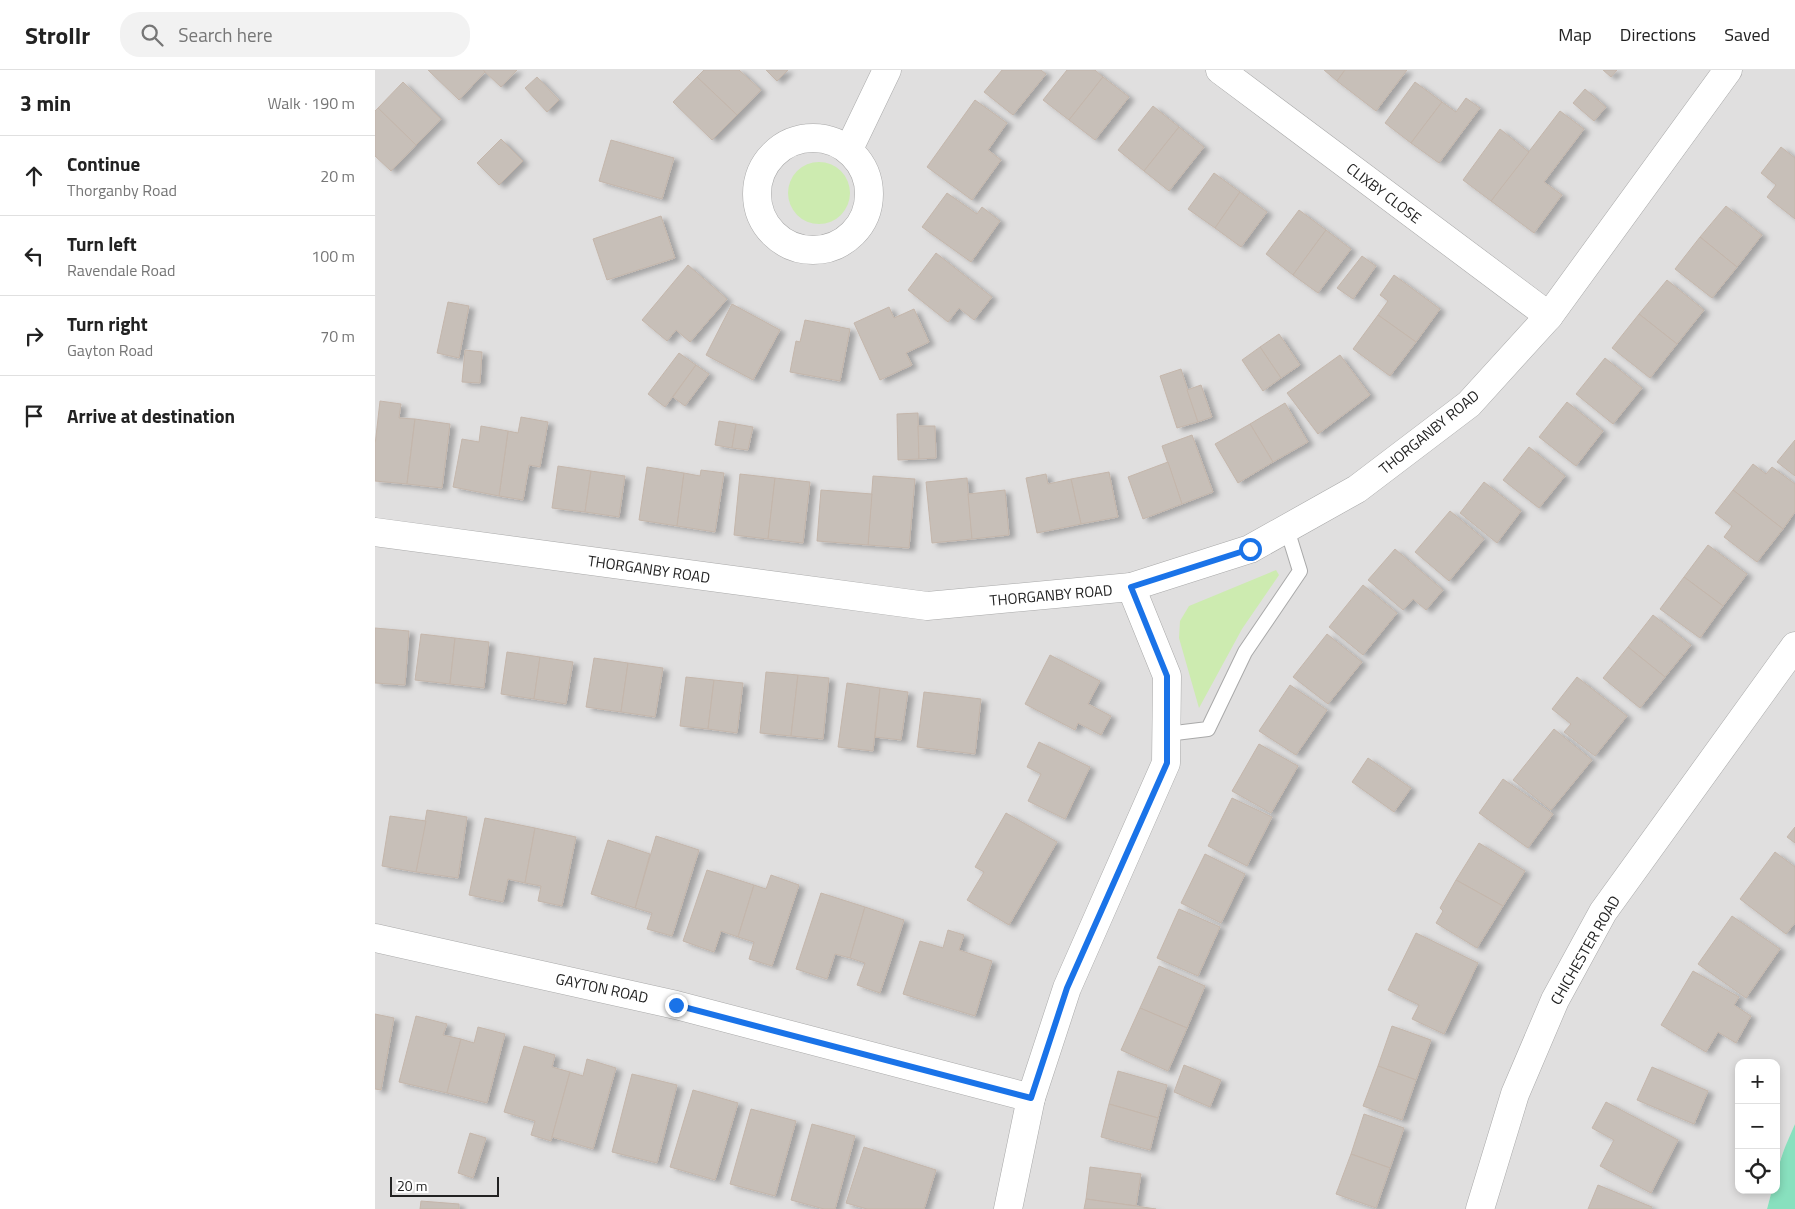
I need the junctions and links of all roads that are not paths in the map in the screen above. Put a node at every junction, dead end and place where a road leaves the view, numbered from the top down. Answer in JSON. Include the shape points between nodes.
{"nodes":[{"id":1,"x":887,"y":70,"type":"edge"},
{"id":2,"x":1220,"y":70,"type":"edge"},
{"id":3,"x":1728,"y":70,"type":"edge"},
{"id":4,"x":849,"y":150,"type":"junction"},
{"id":5,"x":1549,"y":316,"type":"junction"},
{"id":6,"x":1287,"y":528,"type":"junction"},
{"id":7,"x":375,"y":532,"type":"edge"},
{"id":8,"x":1131,"y":587,"type":"junction"},
{"id":9,"x":1795,"y":646,"type":"edge"},
{"id":10,"x":1167,"y":734,"type":"junction"},
{"id":11,"x":375,"y":938,"type":"edge"},
{"id":12,"x":1031,"y":1098,"type":"junction"},
{"id":13,"x":1008,"y":1209,"type":"edge"},
{"id":14,"x":1480,"y":1209,"type":"edge"}],
"edges":[{"from":1,"to":4,"type":"street"},
{"from":2,"to":5,"type":"street","name":"CLIXBY CLOSE"},
{"from":3,"to":5,"type":"street","name":"THORGANBY ROAD"},
{"from":4,"to":4,"type":"street","via":[[867,174],[869,203],[858,230],[834,248],[804,251],[777,239],[759,214],[757,195],[757,185],[769,158],[793,141],[823,138]]},
{"from":5,"to":6,"type":"street","name":"THORGANBY ROAD","via":[[1469,404],[1357,489]]},
{"from":6,"to":8,"type":"street","name":"THORGANBY ROAD","via":[[1250,549]]},
{"from":6,"to":10,"type":"lane","via":[[1300,571],[1245,652],[1208,729]]},
{"from":7,"to":8,"type":"street","name":"THORGANBY ROAD","via":[[927,606]]},
{"from":8,"to":10,"type":"street","via":[[1167,676]]},
{"from":9,"to":14,"type":"street","name":"CHICHESTER ROAD","via":[[1599,920],[1555,1000],[1515,1094]]},
{"from":10,"to":12,"type":"street","via":[[1167,763],[1067,988]]},
{"from":11,"to":12,"type":"street","name":"GAYTON ROAD","via":[[676,1005]]},
{"from":12,"to":13,"type":"street"}]}
